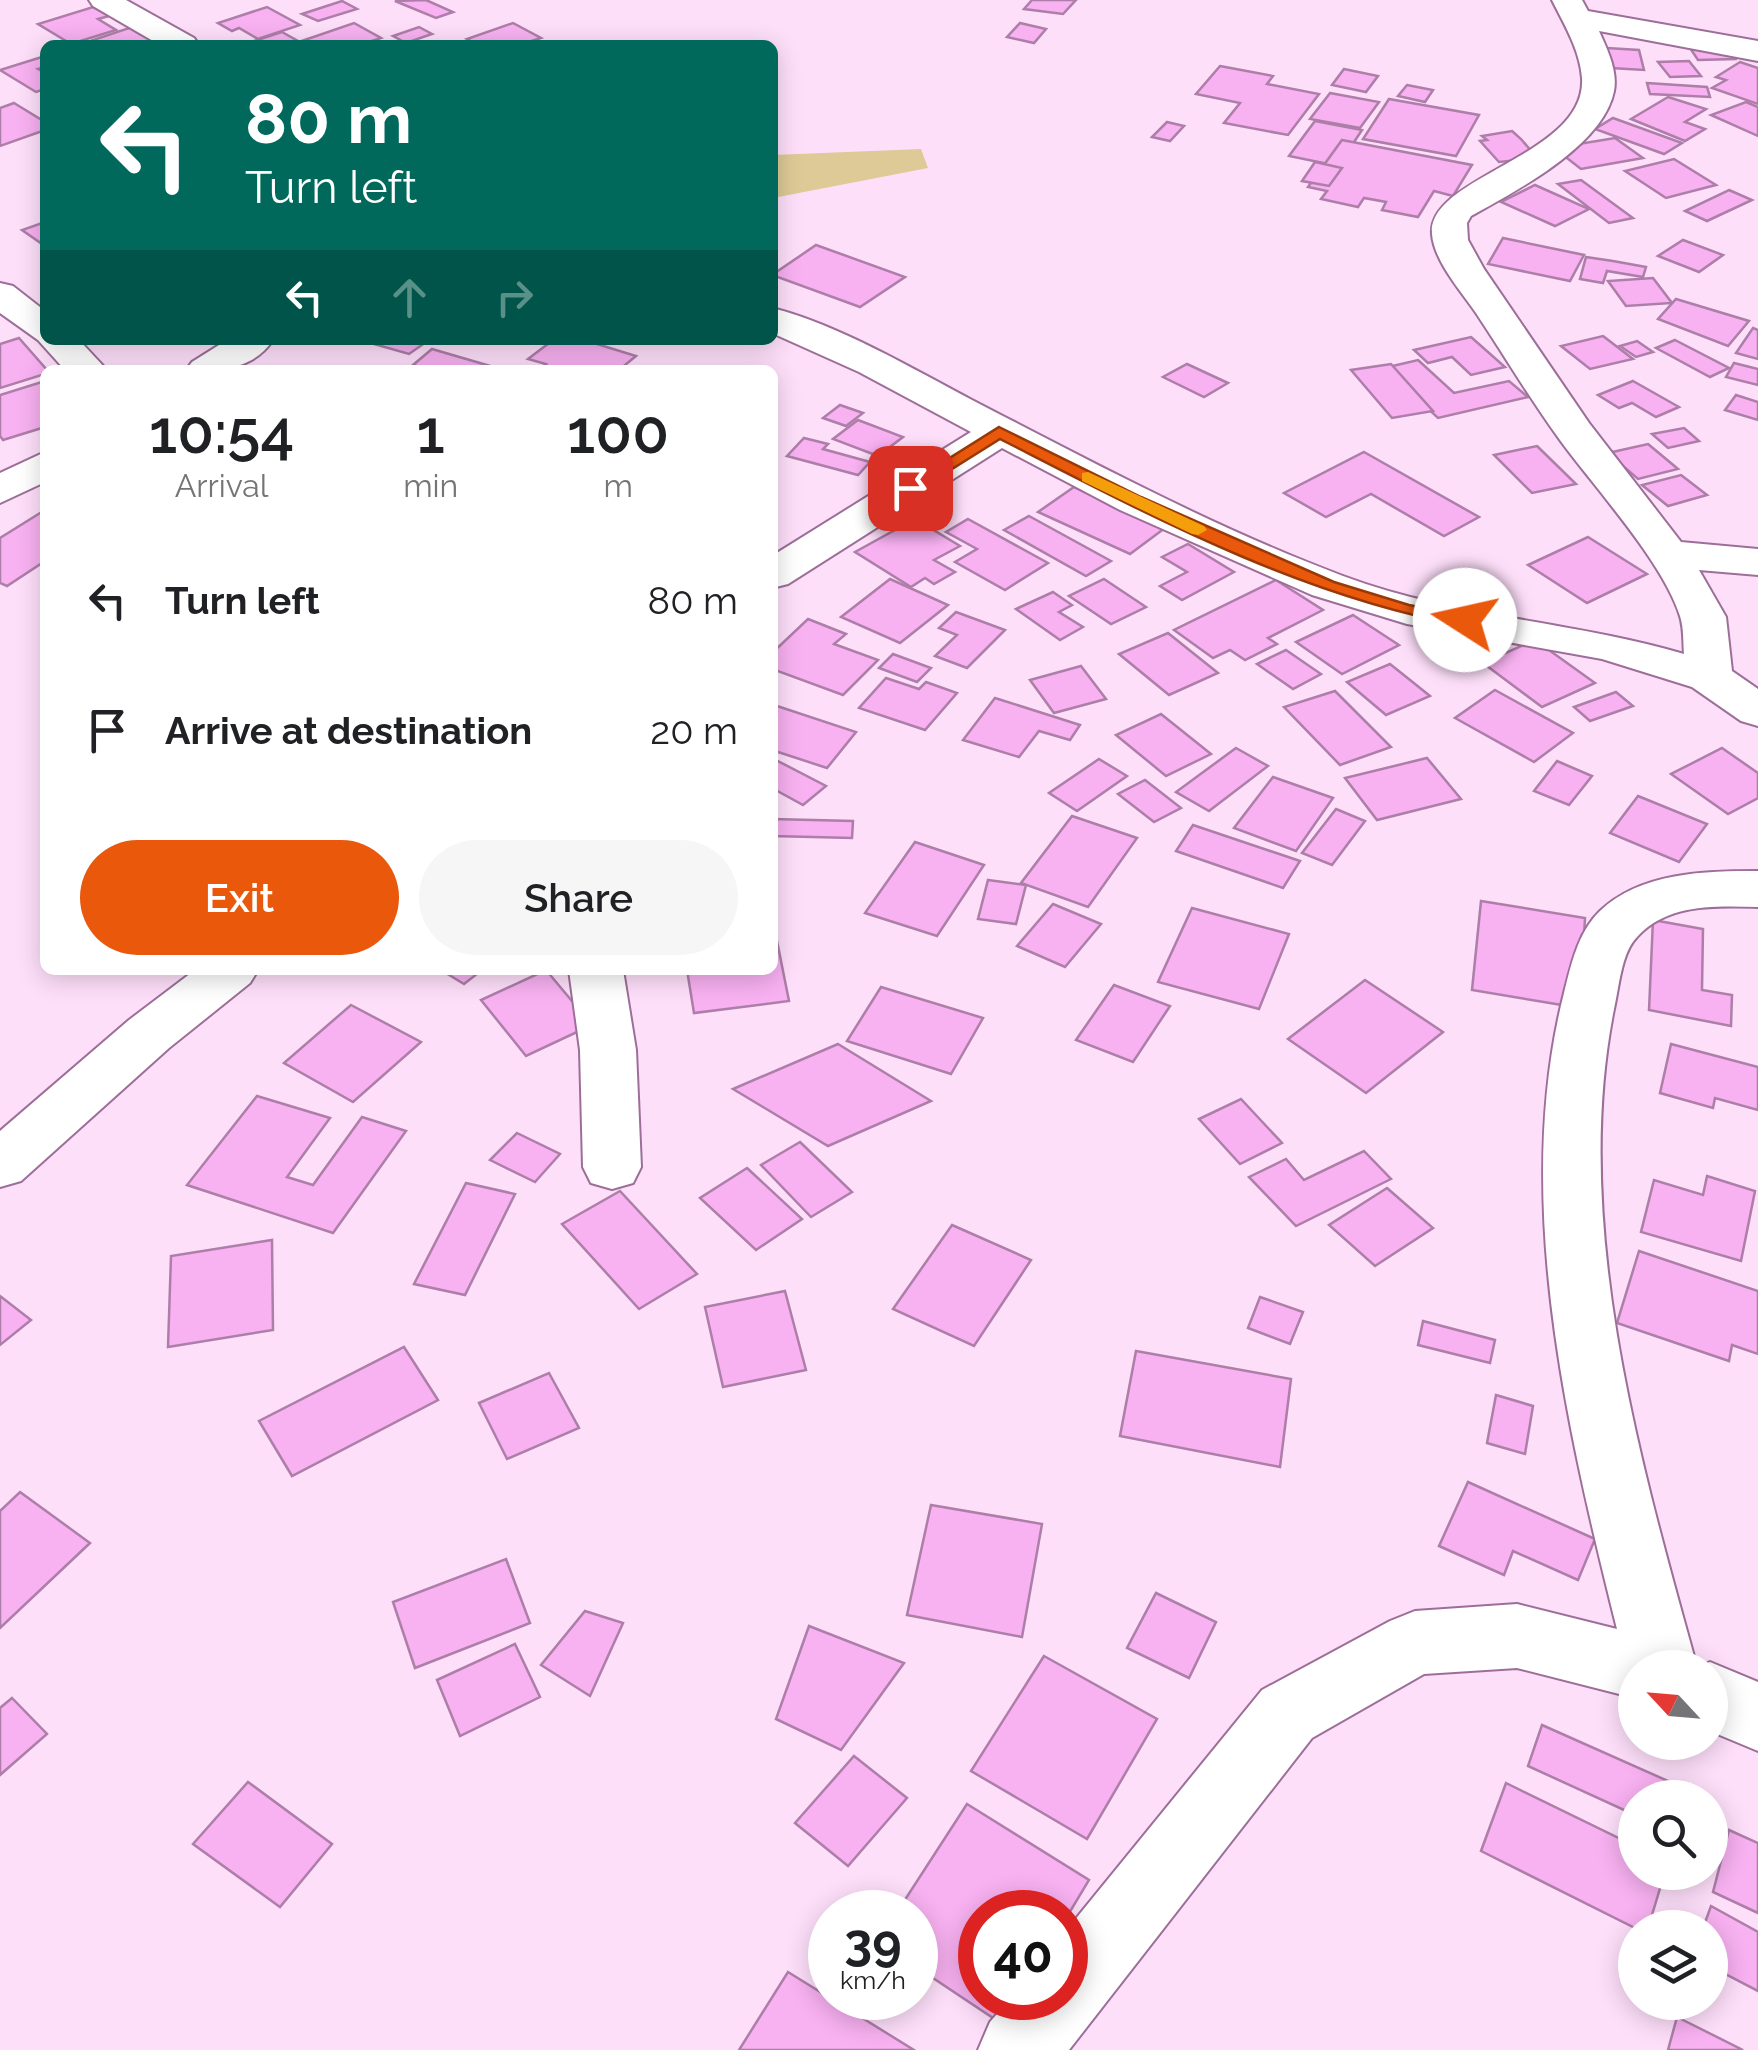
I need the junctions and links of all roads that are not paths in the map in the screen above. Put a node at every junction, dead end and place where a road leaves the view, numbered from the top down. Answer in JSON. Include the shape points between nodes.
{"nodes":[{"id":1,"x":104,"y":0,"type":"edge"},
{"id":2,"x":1572,"y":9,"type":"edge"},
{"id":3,"x":174,"y":40,"type":"edge"},
{"id":4,"x":1758,"y":51,"type":"edge"},
{"id":5,"x":0,"y":294,"type":"edge"},
{"id":6,"x":778,"y":322,"type":"edge"},
{"id":7,"x":40,"y":326,"type":"edge"},
{"id":8,"x":62,"y":345,"type":"edge"},
{"id":9,"x":246,"y":345,"type":"edge"},
{"id":10,"x":83,"y":365,"type":"edge"},
{"id":11,"x":214,"y":365,"type":"edge"},
{"id":12,"x":999,"y":432,"type":"junction"},
{"id":13,"x":40,"y":467,"type":"edge"},
{"id":14,"x":0,"y":490,"type":"edge"},
{"id":15,"x":1668,"y":554,"type":"junction"},
{"id":16,"x":1758,"y":562,"type":"edge"},
{"id":17,"x":778,"y":571,"type":"edge"},
{"id":18,"x":1709,"y":677,"type":"junction"},
{"id":19,"x":1758,"y":711,"type":"edge"},
{"id":20,"x":1758,"y":889,"type":"edge"},
{"id":21,"x":225,"y":975,"type":"edge"},
{"id":22,"x":597,"y":975,"type":"edge"},
{"id":23,"x":0,"y":1164,"type":"edge"},
{"id":24,"x":612,"y":1168,"type":"dead end"},
{"id":25,"x":1657,"y":1650,"type":"edge"},
{"id":26,"x":1618,"y":1661,"type":"edge"},
{"id":27,"x":1728,"y":1703,"type":"edge"},
{"id":28,"x":1758,"y":1718,"type":"edge"},
{"id":29,"x":1088,"y":1964,"type":"edge"},
{"id":30,"x":1043,"y":2020,"type":"edge"},
{"id":31,"x":1018,"y":2050,"type":"edge"}],
"edges":[{"from":1,"to":3,"type":"street"},
{"from":2,"to":4,"type":"street"},
{"from":2,"to":15,"type":"street","via":[[1590,45],[1598,90],[1580,124],[1541,158],[1458,209],[1449,223],[1450,240],[1574,431]]},
{"from":5,"to":7,"type":"street"},
{"from":6,"to":12,"type":"street"},
{"from":8,"to":10,"type":"street"},
{"from":9,"to":11,"type":"street"},
{"from":12,"to":17,"type":"street"},
{"from":12,"to":18,"type":"street","via":[[1328,586],[1406,610],[1610,648]]},
{"from":13,"to":14,"type":"street"},
{"from":15,"to":16,"type":"street"},
{"from":15,"to":18,"type":"street","via":[[1704,617]]},
{"from":18,"to":19,"type":"street"},
{"from":20,"to":25,"type":"street","via":[[1699,888],[1660,897],[1615,927],[1596,970],[1578,1046],[1578,1287],[1608,1466]]},
{"from":21,"to":23,"type":"street"},
{"from":22,"to":24,"type":"street","via":[[608,1050]]},
{"from":26,"to":29,"type":"street","via":[[1517,1636],[1415,1643],[1287,1714]]},
{"from":27,"to":28,"type":"street"},
{"from":30,"to":31,"type":"street"}]}
